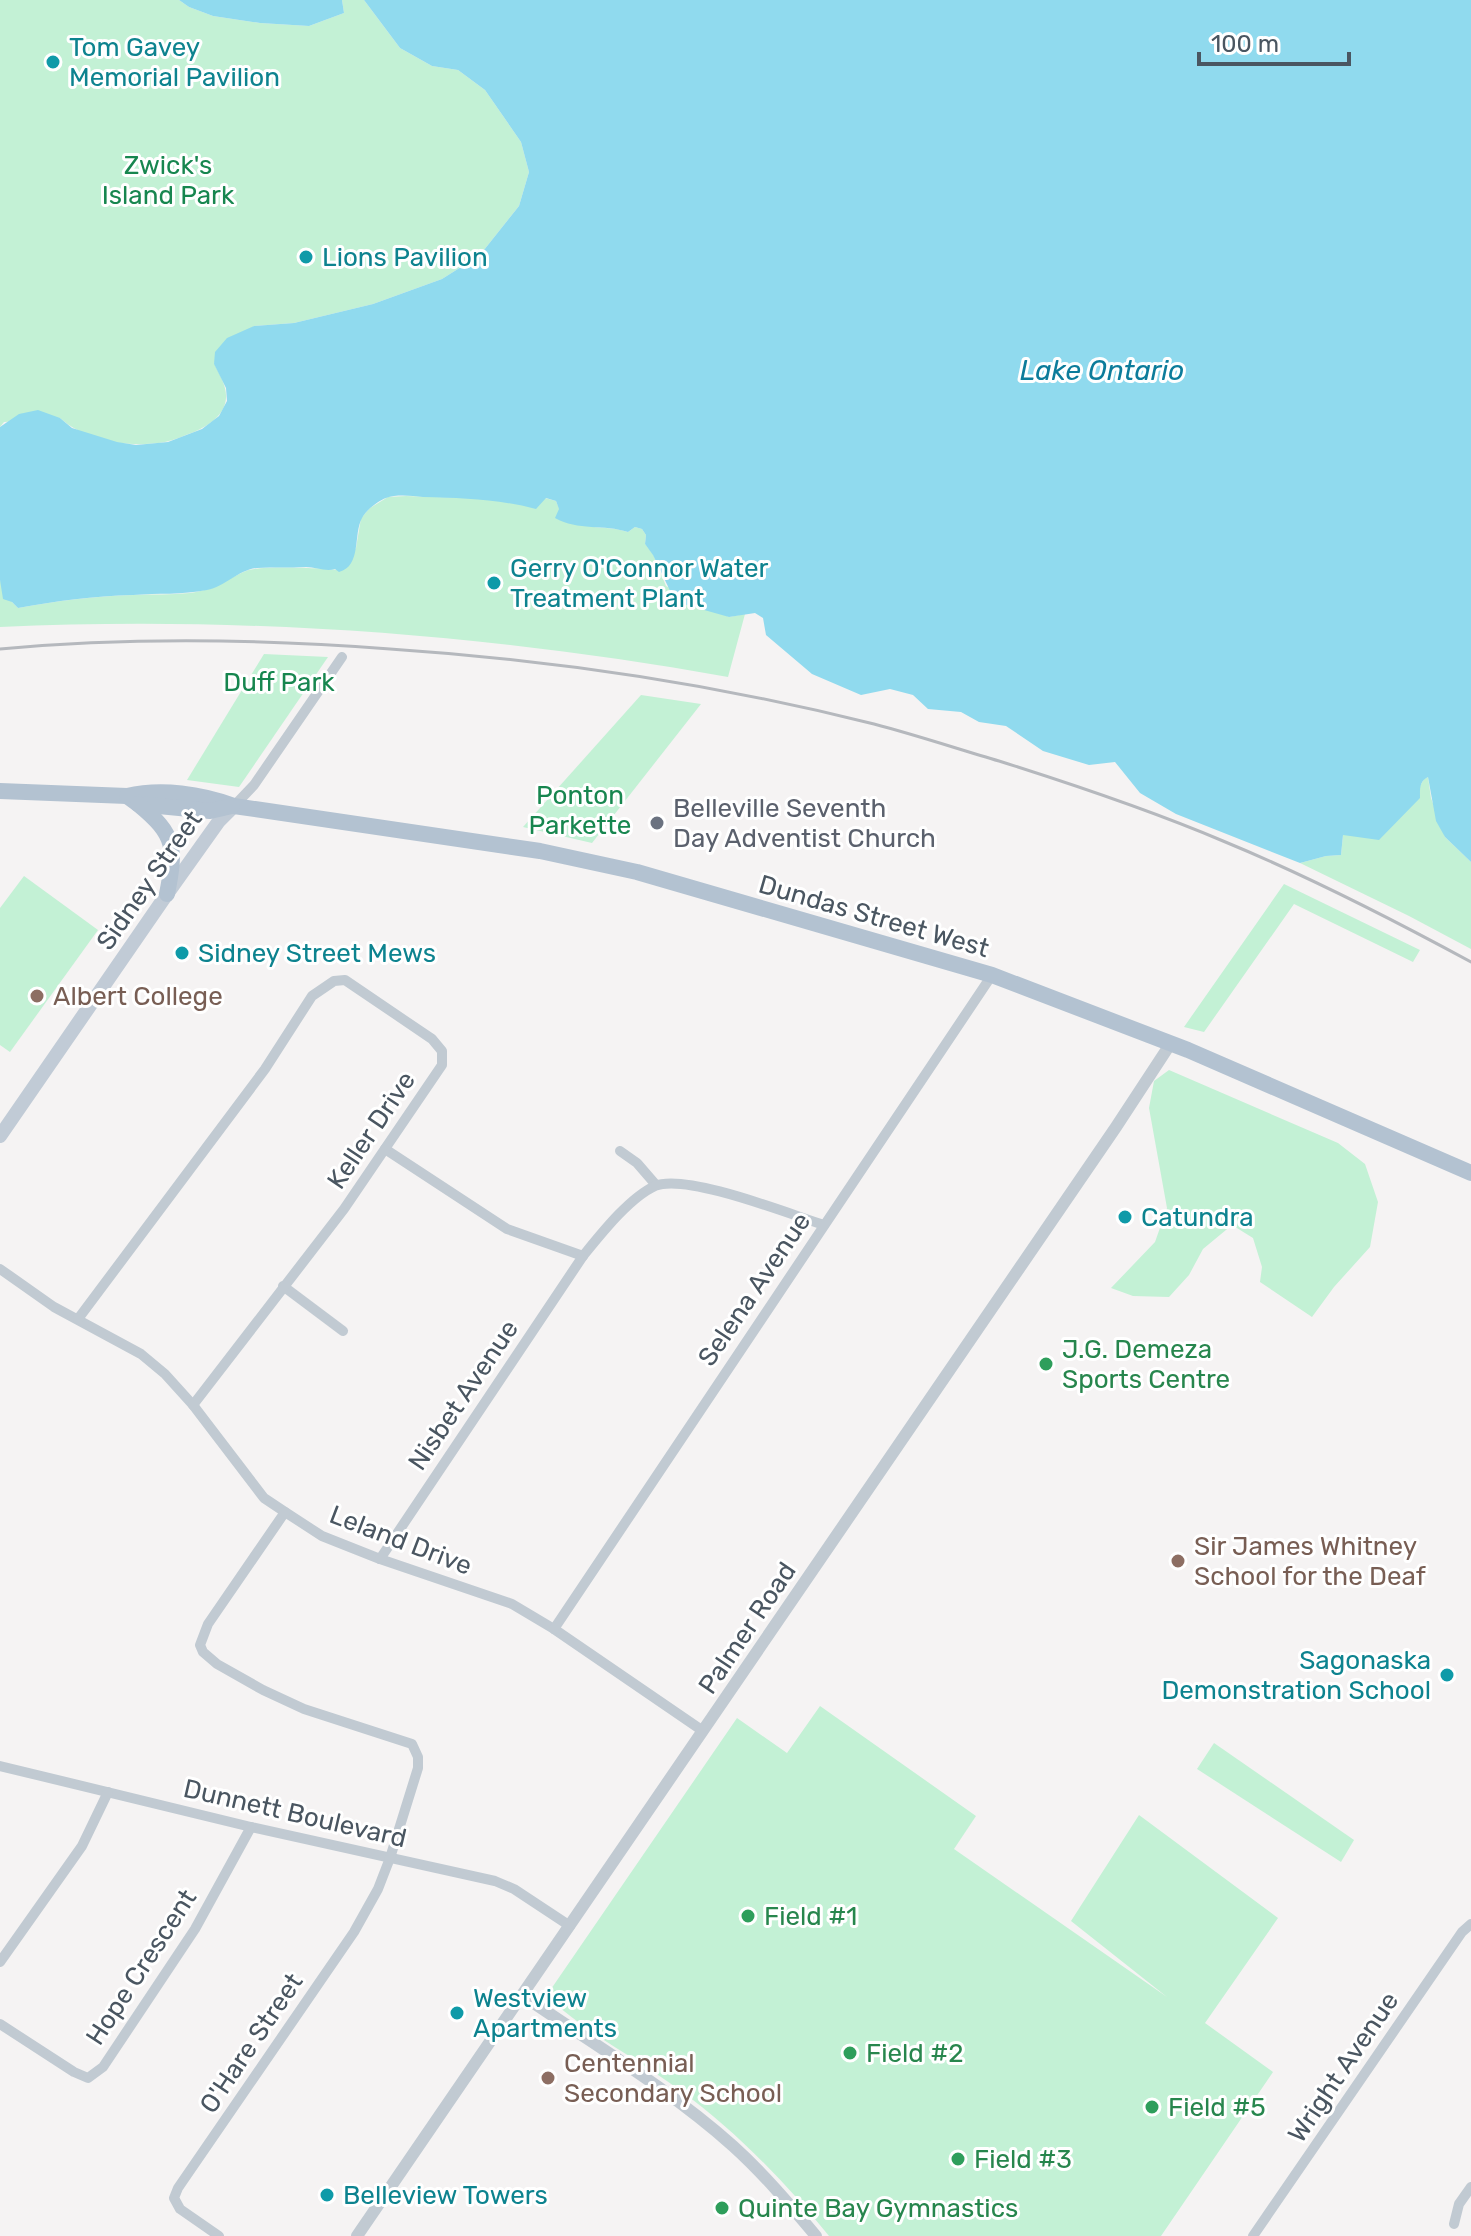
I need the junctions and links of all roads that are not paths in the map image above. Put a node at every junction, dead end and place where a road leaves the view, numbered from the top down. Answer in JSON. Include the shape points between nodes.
{"nodes":[{"id":1,"x":342,"y":657,"type":"dead end"},
{"id":2,"x":0,"y":791,"type":"edge"},
{"id":3,"x":133,"y":800,"type":"junction"},
{"id":4,"x":234,"y":806,"type":"junction"},
{"id":5,"x":167,"y":894,"type":"junction"},
{"id":6,"x":992,"y":975,"type":"junction"},
{"id":7,"x":1171,"y":1043,"type":"junction"},
{"id":8,"x":0,"y":1136,"type":"edge"},
{"id":9,"x":385,"y":1149,"type":"junction"},
{"id":10,"x":620,"y":1151,"type":"dead end"},
{"id":11,"x":1471,"y":1173,"type":"edge"},
{"id":12,"x":656,"y":1185,"type":"junction"},
{"id":13,"x":824,"y":1225,"type":"junction"},
{"id":14,"x":583,"y":1256,"type":"junction"},
{"id":15,"x":0,"y":1269,"type":"edge"},
{"id":16,"x":283,"y":1286,"type":"junction"},
{"id":17,"x":78,"y":1319,"type":"junction"},
{"id":18,"x":343,"y":1331,"type":"dead end"},
{"id":19,"x":193,"y":1405,"type":"junction"},
{"id":20,"x":285,"y":1512,"type":"junction"},
{"id":21,"x":380,"y":1559,"type":"junction"},
{"id":22,"x":554,"y":1629,"type":"junction"},
{"id":23,"x":703,"y":1731,"type":"junction"},
{"id":24,"x":0,"y":1766,"type":"edge"},
{"id":25,"x":108,"y":1792,"type":"junction"},
{"id":26,"x":251,"y":1827,"type":"junction"},
{"id":27,"x":390,"y":1858,"type":"junction"},
{"id":28,"x":1471,"y":1924,"type":"edge"},
{"id":29,"x":570,"y":1926,"type":"junction"},
{"id":30,"x":0,"y":1962,"type":"edge"},
{"id":31,"x":522,"y":1995,"type":"junction"},
{"id":32,"x":0,"y":2024,"type":"edge"},
{"id":33,"x":1471,"y":2187,"type":"edge"},
{"id":34,"x":1454,"y":2224,"type":"dead end"},
{"id":35,"x":219,"y":2236,"type":"edge"},
{"id":36,"x":357,"y":2236,"type":"edge"},
{"id":37,"x":816,"y":2236,"type":"edge"},
{"id":38,"x":1253,"y":2236,"type":"edge"}],
"edges":[{"from":1,"to":4,"type":"street","name":"Sidney Street"},
{"from":2,"to":3,"type":"main road","name":"Dundas Street West"},
{"from":3,"to":4,"type":"main road","name":"Dundas Street West","via":[[210,811]]},
{"from":3,"to":5,"type":"main road","via":[[167,832],[173,864]]},
{"from":4,"to":5,"type":"main road","name":"Sidney Street"},
{"from":4,"to":6,"type":"main road","name":"Dundas Street West","via":[[540,851],[637,872]]},
{"from":5,"to":8,"type":"main road","name":"Sidney Street"},
{"from":6,"to":7,"type":"main road","name":"Dundas Street West"},
{"from":6,"to":13,"type":"street","name":"Selena Avenue"},
{"from":7,"to":11,"type":"main road","name":"Dundas Street West"},
{"from":7,"to":23,"type":"street","name":"Palmer Road"},
{"from":9,"to":14,"type":"street","via":[[507,1229]]},
{"from":9,"to":16,"type":"street","name":"Keller Drive"},
{"from":9,"to":17,"type":"street","name":"Keller Drive","via":[[442,1065],[442,1051],[345,980],[334,981],[312,996],[265,1069]]},
{"from":10,"to":12,"type":"street"},
{"from":12,"to":13,"type":"street","via":[[685,1183]]},
{"from":12,"to":14,"type":"street","name":"Nisbet Avenue","via":[[628,1206]]},
{"from":13,"to":22,"type":"street","name":"Selena Avenue"},
{"from":14,"to":21,"type":"street","name":"Nisbet Avenue"},
{"from":15,"to":17,"type":"street","name":"Leland Drive"},
{"from":16,"to":18,"type":"street"},
{"from":16,"to":19,"type":"street","name":"Keller Drive"},
{"from":17,"to":19,"type":"street","name":"Leland Drive","via":[[141,1354]]},
{"from":19,"to":20,"type":"street","name":"Leland Drive","via":[[264,1498]]},
{"from":20,"to":21,"type":"street","name":"Leland Drive","via":[[322,1536]]},
{"from":20,"to":27,"type":"street","name":"O'Hare Street","via":[[208,1624],[200,1645],[217,1664],[263,1690],[412,1744],[418,1768]]},
{"from":21,"to":22,"type":"street","name":"Leland Drive","via":[[512,1604]]},
{"from":22,"to":23,"type":"street","name":"Leland Drive"},
{"from":23,"to":29,"type":"street","name":"Palmer Road"},
{"from":24,"to":25,"type":"street","name":"Dunnett Boulevard"},
{"from":25,"to":26,"type":"street","name":"Dunnett Boulevard"},
{"from":25,"to":30,"type":"street","via":[[82,1846]]},
{"from":26,"to":27,"type":"street","name":"Dunnett Boulevard"},
{"from":26,"to":32,"type":"street","name":"Hope Crescent","via":[[195,1929],[103,2067],[88,2078]]},
{"from":27,"to":29,"type":"street","name":"Dunnett Boulevard","via":[[495,1881]]},
{"from":27,"to":35,"type":"street","name":"O'Hare Street","via":[[354,1932],[178,2188],[174,2198],[180,2209]]},
{"from":28,"to":38,"type":"street","name":"Wright Avenue"},
{"from":29,"to":31,"type":"street","name":"Palmer Road"},
{"from":31,"to":36,"type":"street","name":"Palmer Road"},
{"from":31,"to":37,"type":"street","via":[[693,2113],[772,2184]]},
{"from":33,"to":34,"type":"street"}]}
